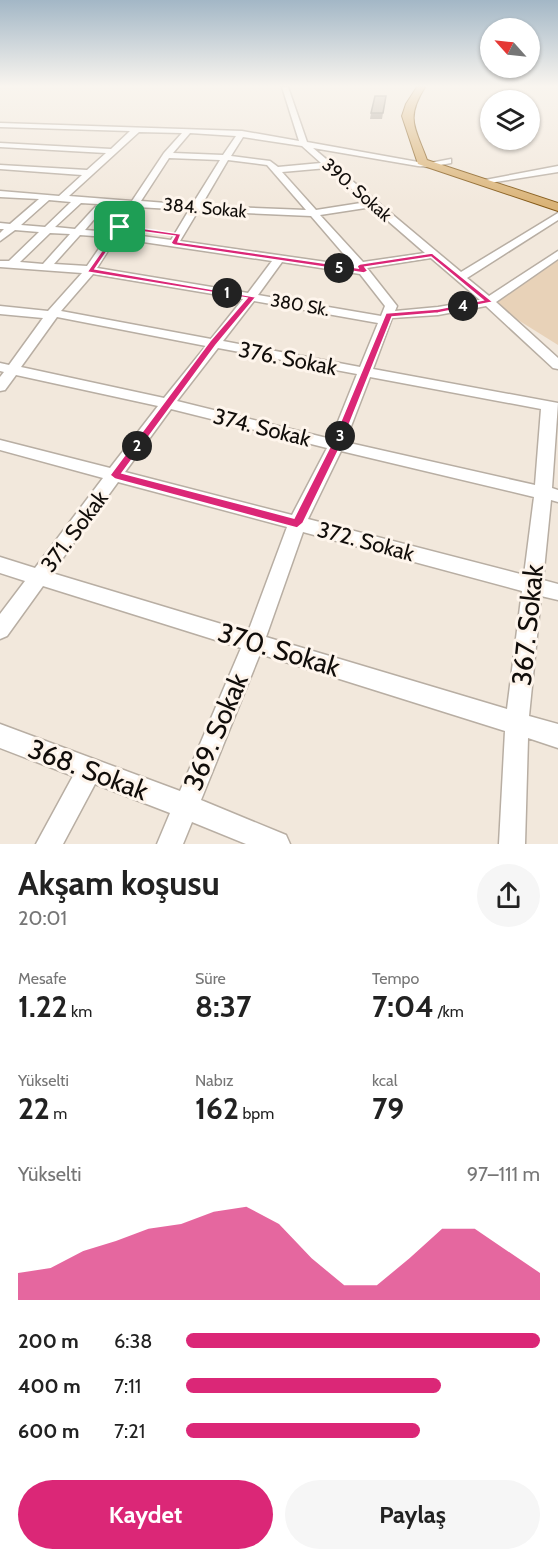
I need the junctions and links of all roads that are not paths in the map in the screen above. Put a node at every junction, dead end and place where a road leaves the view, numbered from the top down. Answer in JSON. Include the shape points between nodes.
{"nodes":[{"id":1,"x":43,"y":126,"type":"edge"},
{"id":2,"x":298,"y":126,"type":"edge"},
{"id":3,"x":410,"y":126,"type":"edge"},
{"id":4,"x":413,"y":126,"type":"edge"},
{"id":5,"x":62,"y":127,"type":"junction"},
{"id":6,"x":137,"y":129,"type":"junction"},
{"id":7,"x":189,"y":130,"type":"junction"},
{"id":8,"x":242,"y":133,"type":"junction"},
{"id":9,"x":304,"y":144,"type":"junction"},
{"id":10,"x":0,"y":145,"type":"edge"},
{"id":11,"x":29,"y":147,"type":"junction"},
{"id":12,"x":113,"y":151,"type":"junction"},
{"id":13,"x":20,"y":153,"type":"dead end"},
{"id":14,"x":437,"y":153,"type":"junction"},
{"id":15,"x":167,"y":154,"type":"junction"},
{"id":16,"x":419,"y":157,"type":"junction"},
{"id":17,"x":225,"y":158,"type":"junction"},
{"id":18,"x":392,"y":159,"type":"junction"},
{"id":19,"x":10,"y":160,"type":"dead end"},
{"id":20,"x":327,"y":165,"type":"junction"},
{"id":21,"x":430,"y":165,"type":"junction"},
{"id":22,"x":0,"y":167,"type":"edge"},
{"id":23,"x":558,"y":169,"type":"edge"},
{"id":24,"x":276,"y":170,"type":"junction"},
{"id":25,"x":89,"y":173,"type":"junction"},
{"id":26,"x":489,"y":180,"type":"junction"},
{"id":27,"x":0,"y":194,"type":"edge"},
{"id":28,"x":48,"y":196,"type":"junction"},
{"id":29,"x":62,"y":198,"type":"junction"},
{"id":30,"x":79,"y":199,"type":"junction"},
{"id":31,"x":106,"y":200,"type":"junction"},
{"id":32,"x":137,"y":202,"type":"junction"},
{"id":33,"x":373,"y":204,"type":"junction"},
{"id":34,"x":558,"y":205,"type":"edge"},
{"id":35,"x":196,"y":207,"type":"junction"},
{"id":36,"x":312,"y":213,"type":"junction"},
{"id":37,"x":558,"y":216,"type":"edge"},
{"id":38,"x":0,"y":226,"type":"edge"},
{"id":39,"x":12,"y":227,"type":"junction"},
{"id":40,"x":49,"y":230,"type":"junction"},
{"id":41,"x":79,"y":231,"type":"junction"},
{"id":42,"x":118,"y":231,"type":"junction"},
{"id":43,"x":0,"y":237,"type":"edge"},
{"id":44,"x":176,"y":239,"type":"junction"},
{"id":45,"x":558,"y":254,"type":"edge"},
{"id":46,"x":432,"y":255,"type":"junction"},
{"id":47,"x":278,"y":260,"type":"junction"},
{"id":48,"x":0,"y":264,"type":"edge"},
{"id":49,"x":12,"y":264,"type":"junction"},
{"id":50,"x":47,"y":266,"type":"junction"},
{"id":51,"x":362,"y":268,"type":"junction"},
{"id":52,"x":90,"y":270,"type":"junction"},
{"id":53,"x":460,"y":277,"type":"junction"},
{"id":54,"x":253,"y":297,"type":"junction"},
{"id":55,"x":489,"y":302,"type":"junction"},
{"id":56,"x":0,"y":310,"type":"edge"},
{"id":57,"x":52,"y":314,"type":"junction"},
{"id":58,"x":387,"y":317,"type":"junction"},
{"id":59,"x":213,"y":343,"type":"junction"},
{"id":60,"x":558,"y":365,"type":"edge"},
{"id":61,"x":7,"y":368,"type":"edge"},
{"id":62,"x":366,"y":374,"type":"junction"},
{"id":63,"x":0,"y":387,"type":"edge"},
{"id":64,"x":167,"y":403,"type":"junction"},
{"id":65,"x":554,"y":407,"type":"edge"},
{"id":66,"x":0,"y":445,"type":"edge"},
{"id":67,"x":336,"y":445,"type":"junction"},
{"id":68,"x":115,"y":475,"type":"junction"},
{"id":69,"x":550,"y":494,"type":"edge"},
{"id":70,"x":297,"y":523,"type":"junction"},
{"id":71,"x":0,"y":565,"type":"edge"},
{"id":72,"x":39,"y":577,"type":"junction"},
{"id":73,"x":532,"y":585,"type":"junction"},
{"id":74,"x":558,"y":592,"type":"edge"},
{"id":75,"x":0,"y":630,"type":"edge"},
{"id":76,"x":254,"y":643,"type":"junction"},
{"id":77,"x":518,"y":722,"type":"junction"},
{"id":78,"x":0,"y":736,"type":"edge"},
{"id":79,"x":558,"y":736,"type":"edge"},
{"id":80,"x":89,"y":771,"type":"junction"},
{"id":81,"x":185,"y":806,"type":"junction"},
{"id":82,"x":49,"y":844,"type":"edge"},
{"id":83,"x":170,"y":844,"type":"edge"},
{"id":84,"x":277,"y":844,"type":"edge"},
{"id":85,"x":512,"y":844,"type":"edge"}],
"edges":[{"from":1,"to":5,"type":"street","name":"390. Sokak"},
{"from":2,"to":9,"type":"street"},
{"from":3,"to":16,"type":"main road"},
{"from":4,"to":14,"type":"main road"},
{"from":5,"to":6,"type":"street","name":"390. Sokak"},
{"from":5,"to":11,"type":"street"},
{"from":6,"to":7,"type":"street","name":"390. Sokak"},
{"from":6,"to":12,"type":"street"},
{"from":7,"to":8,"type":"street","name":"390. Sokak"},
{"from":7,"to":15,"type":"street"},
{"from":8,"to":9,"type":"street","name":"390. Sokak"},
{"from":8,"to":17,"type":"street"},
{"from":9,"to":18,"type":"street"},
{"from":9,"to":20,"type":"street","name":"390. Sokak"},
{"from":10,"to":11,"type":"street"},
{"from":11,"to":12,"type":"street"},
{"from":11,"to":13,"type":"street"},
{"from":12,"to":25,"type":"street"},
{"from":14,"to":16,"type":"street"},
{"from":14,"to":21,"type":"street"},
{"from":14,"to":26,"type":"main road","via":[[456,167]]},
{"from":15,"to":17,"type":"street"},
{"from":15,"to":32,"type":"street"},
{"from":16,"to":18,"type":"street"},
{"from":16,"to":21,"type":"main road"},
{"from":17,"to":24,"type":"street","via":[[260,160]]},
{"from":17,"to":35,"type":"street"},
{"from":18,"to":21,"type":"street"},
{"from":19,"to":22,"type":"street"},
{"from":20,"to":24,"type":"street"},
{"from":20,"to":33,"type":"street","name":"390. Sokak"},
{"from":21,"to":34,"type":"main road"},
{"from":22,"to":25,"type":"street"},
{"from":23,"to":26,"type":"street"},
{"from":24,"to":36,"type":"street"},
{"from":25,"to":29,"type":"street"},
{"from":26,"to":34,"type":"main road"},
{"from":27,"to":28,"type":"street","name":"384. Sokak"},
{"from":28,"to":29,"type":"street","name":"384. Sokak"},
{"from":28,"to":39,"type":"street"},
{"from":29,"to":30,"type":"street","name":"384. Sokak"},
{"from":30,"to":31,"type":"street","name":"384. Sokak"},
{"from":30,"to":40,"type":"street"},
{"from":31,"to":32,"type":"street","name":"384. Sokak"},
{"from":31,"to":41,"type":"street"},
{"from":32,"to":35,"type":"street","name":"384. Sokak"},
{"from":32,"to":42,"type":"street"},
{"from":33,"to":36,"type":"street","name":"384. Sokak"},
{"from":33,"to":46,"type":"street","name":"390. Sokak"},
{"from":35,"to":36,"type":"street","name":"384. Sokak"},
{"from":35,"to":44,"type":"street"},
{"from":36,"to":51,"type":"street"},
{"from":37,"to":53,"type":"street"},
{"from":38,"to":39,"type":"street"},
{"from":39,"to":40,"type":"street"},
{"from":39,"to":43,"type":"street"},
{"from":40,"to":41,"type":"street"},
{"from":40,"to":49,"type":"street"},
{"from":41,"to":42,"type":"street"},
{"from":41,"to":50,"type":"street"},
{"from":42,"to":44,"type":"street"},
{"from":42,"to":52,"type":"street"},
{"from":44,"to":47,"type":"street"},
{"from":45,"to":55,"type":"street"},
{"from":46,"to":51,"type":"street"},
{"from":46,"to":53,"type":"street","name":"390. Sokak"},
{"from":47,"to":51,"type":"street"},
{"from":47,"to":54,"type":"street","name":"371. Sokak"},
{"from":48,"to":49,"type":"street","name":"380 Sk."},
{"from":49,"to":50,"type":"street","name":"380 Sk."},
{"from":50,"to":52,"type":"street","name":"380 Sk."},
{"from":51,"to":58,"type":"street","via":[[390,302]]},
{"from":52,"to":54,"type":"street","name":"380 Sk."},
{"from":52,"to":57,"type":"street"},
{"from":53,"to":55,"type":"street","name":"390. Sokak"},
{"from":54,"to":58,"type":"street","name":"380 Sk."},
{"from":54,"to":59,"type":"street","name":"371. Sokak"},
{"from":55,"to":58,"type":"street","name":"380 Sk."},
{"from":55,"to":60,"type":"street","name":"390. Sokak"},
{"from":56,"to":57,"type":"street","name":"376. Sokak"},
{"from":57,"to":59,"type":"street","name":"376. Sokak"},
{"from":57,"to":61,"type":"street"},
{"from":58,"to":62,"type":"street","name":"369. Sokak"},
{"from":59,"to":62,"type":"street","name":"376. Sokak"},
{"from":59,"to":64,"type":"street","name":"371. Sokak"},
{"from":61,"to":63,"type":"street"},
{"from":61,"to":64,"type":"street","name":"374. Sokak"},
{"from":62,"to":65,"type":"street","name":"376. Sokak"},
{"from":62,"to":67,"type":"street","name":"369. Sokak"},
{"from":64,"to":67,"type":"street","name":"374. Sokak"},
{"from":64,"to":68,"type":"street","name":"371. Sokak"},
{"from":65,"to":69,"type":"street","name":"367. Sokak"},
{"from":66,"to":68,"type":"street","name":"372. Sokak"},
{"from":67,"to":69,"type":"street","name":"374. Sokak"},
{"from":67,"to":70,"type":"street","name":"369. Sokak"},
{"from":68,"to":70,"type":"street","name":"372. Sokak"},
{"from":68,"to":72,"type":"street","name":"371. Sokak"},
{"from":69,"to":73,"type":"street","name":"367. Sokak"},
{"from":70,"to":73,"type":"street","name":"372. Sokak"},
{"from":70,"to":76,"type":"street","name":"369. Sokak"},
{"from":71,"to":72,"type":"street","name":"370. Sokak"},
{"from":72,"to":75,"type":"street","name":"371. Sokak"},
{"from":72,"to":76,"type":"street","name":"370. Sokak"},
{"from":73,"to":74,"type":"street","name":"372. Sokak"},
{"from":73,"to":77,"type":"street","name":"367. Sokak"},
{"from":76,"to":77,"type":"street","name":"370. Sokak"},
{"from":76,"to":81,"type":"street","name":"369. Sokak"},
{"from":77,"to":79,"type":"street","name":"370. Sokak"},
{"from":77,"to":85,"type":"street","name":"367. Sokak"},
{"from":78,"to":80,"type":"street","name":"368. Sokak"},
{"from":80,"to":81,"type":"street","name":"368. Sokak"},
{"from":80,"to":82,"type":"street"},
{"from":81,"to":83,"type":"street","name":"369. Sokak"},
{"from":81,"to":84,"type":"street","name":"368. Sokak"}]}
